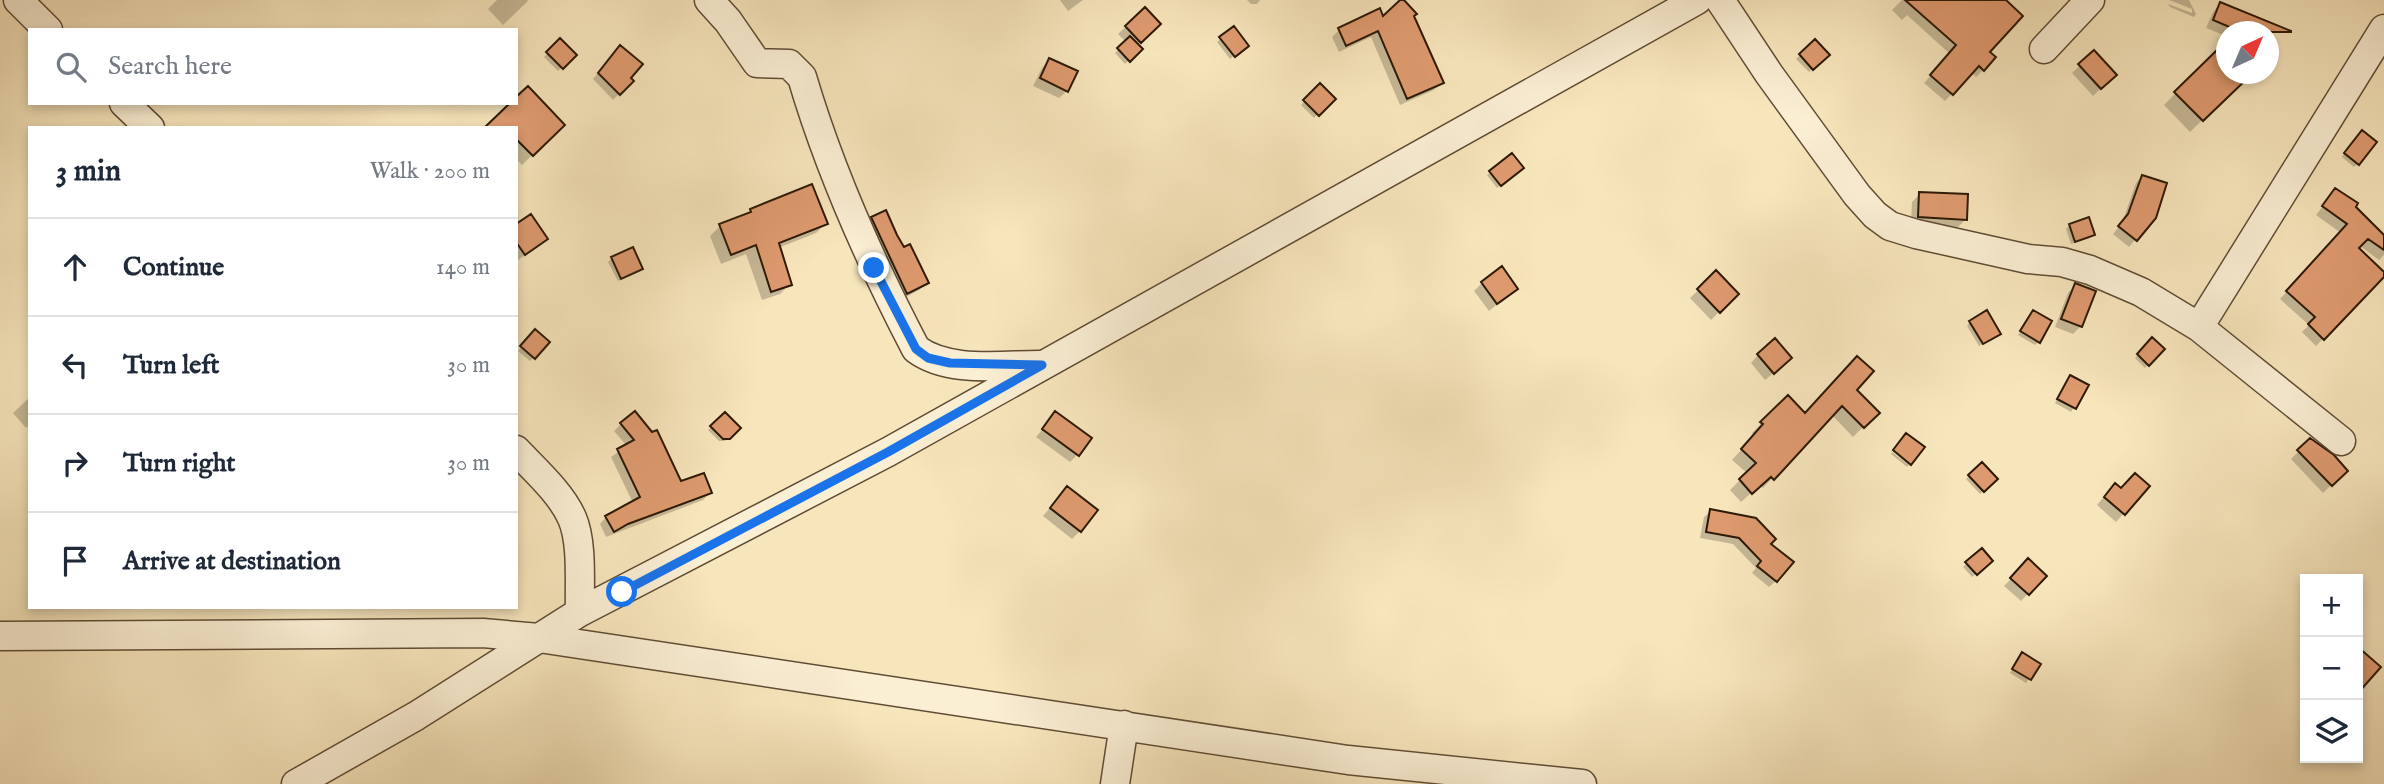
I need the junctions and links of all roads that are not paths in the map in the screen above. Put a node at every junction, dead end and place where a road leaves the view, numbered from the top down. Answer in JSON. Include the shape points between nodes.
{"nodes":[{"id":1,"x":18,"y":0,"type":"edge"},
{"id":2,"x":709,"y":0,"type":"edge"},
{"id":3,"x":1697,"y":0,"type":"edge"},
{"id":4,"x":1720,"y":0,"type":"edge"},
{"id":5,"x":2090,"y":0,"type":"edge"},
{"id":6,"x":46,"y":28,"type":"edge"},
{"id":7,"x":2384,"y":29,"type":"edge"},
{"id":8,"x":2044,"y":49,"type":"dead end"},
{"id":9,"x":126,"y":105,"type":"edge"},
{"id":10,"x":148,"y":126,"type":"edge"},
{"id":11,"x":2199,"y":327,"type":"junction"},
{"id":12,"x":1042,"y":365,"type":"junction"},
{"id":13,"x":2341,"y":441,"type":"dead end"},
{"id":14,"x":518,"y":452,"type":"edge"},
{"id":15,"x":580,"y":612,"type":"junction"},
{"id":16,"x":0,"y":636,"type":"edge"},
{"id":17,"x":539,"y":638,"type":"junction"},
{"id":18,"x":1124,"y":726,"type":"junction"},
{"id":19,"x":296,"y":784,"type":"edge"},
{"id":20,"x":1115,"y":784,"type":"edge"},
{"id":21,"x":1582,"y":784,"type":"edge"}],
"edges":[{"from":1,"to":6,"type":"street"},
{"from":2,"to":12,"type":"street","via":[[757,63],[789,64],[802,78],[850,215],[916,349],[928,358],[950,363]]},
{"from":3,"to":12,"type":"street"},
{"from":4,"to":11,"type":"street","via":[[1857,195],[1890,226],[2090,270],[2141,292]]},
{"from":5,"to":8,"type":"street"},
{"from":7,"to":11,"type":"street"},
{"from":9,"to":10,"type":"street"},
{"from":11,"to":13,"type":"street"},
{"from":12,"to":15,"type":"street","via":[[888,452]]},
{"from":14,"to":15,"type":"street","via":[[572,518],[577,535]]},
{"from":15,"to":17,"type":"street"},
{"from":16,"to":17,"type":"street","via":[[483,633]]},
{"from":17,"to":18,"type":"street"},
{"from":17,"to":19,"type":"street","via":[[416,716]]},
{"from":18,"to":20,"type":"street"},
{"from":18,"to":21,"type":"street","via":[[1348,760]]}]}
